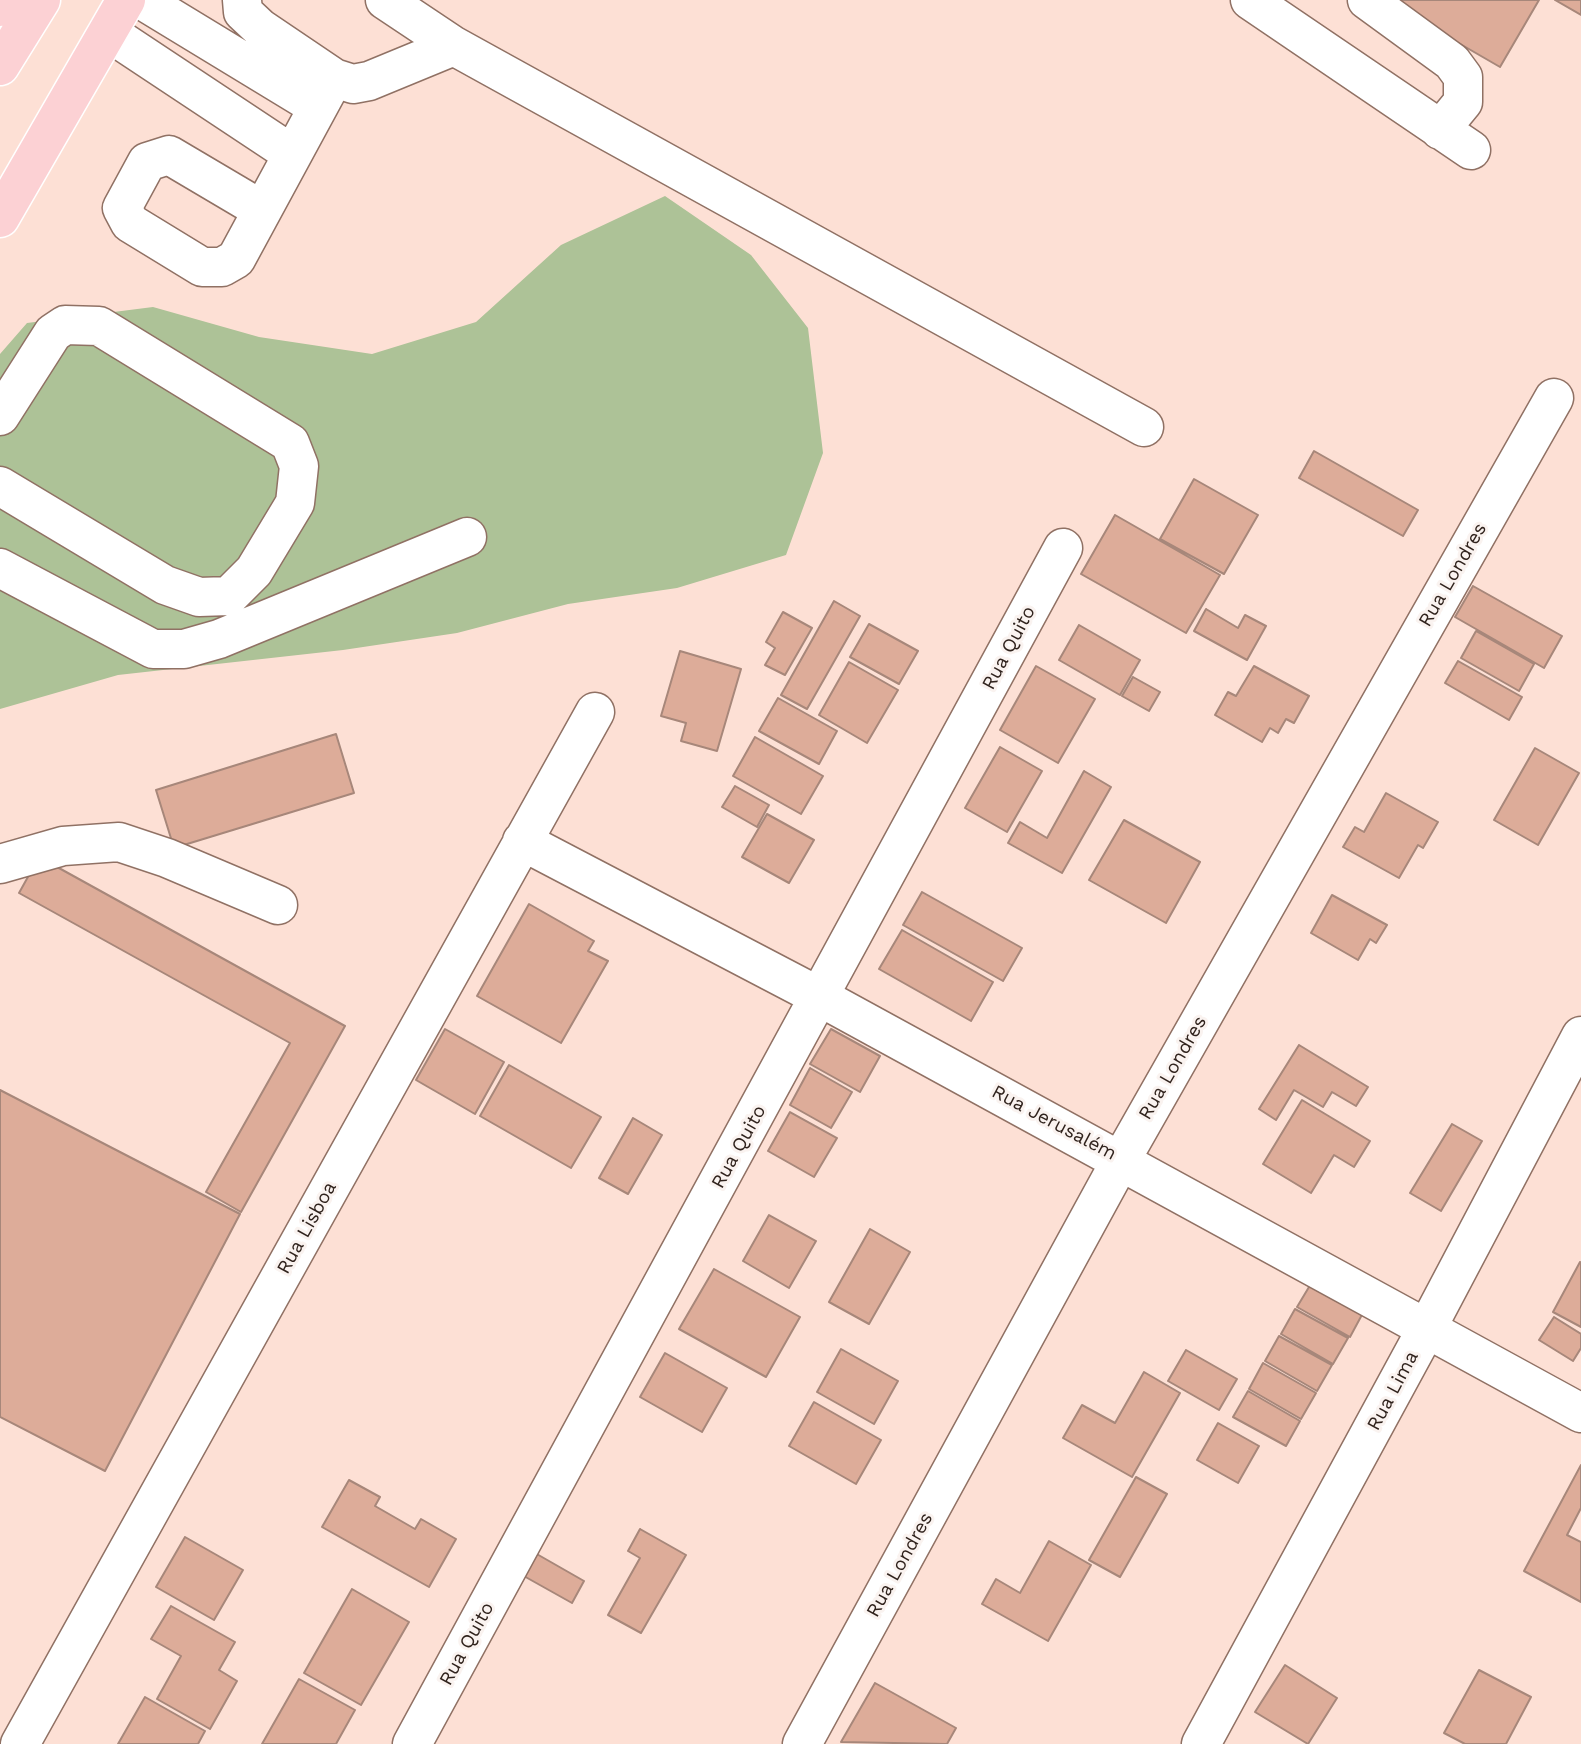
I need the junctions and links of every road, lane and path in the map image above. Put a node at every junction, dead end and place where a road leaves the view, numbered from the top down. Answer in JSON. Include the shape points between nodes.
{"nodes":[{"id":1,"x":7,"y":0,"type":"edge"},
{"id":2,"x":41,"y":0,"type":"edge"},
{"id":3,"x":142,"y":0,"type":"edge"},
{"id":4,"x":242,"y":0,"type":"edge"},
{"id":5,"x":385,"y":0,"type":"edge"},
{"id":6,"x":1250,"y":0,"type":"edge"},
{"id":7,"x":1367,"y":0,"type":"edge"},
{"id":8,"x":0,"y":7,"type":"edge"},
{"id":9,"x":117,"y":16,"type":"edge"},
{"id":10,"x":454,"y":46,"type":"junction"},
{"id":11,"x":0,"y":66,"type":"edge"},
{"id":12,"x":326,"y":93,"type":"junction"},
{"id":13,"x":292,"y":154,"type":"junction"},
{"id":14,"x":262,"y":211,"type":"dead end"},
{"id":15,"x":0,"y":218,"type":"edge"},
{"id":16,"x":1554,"y":398,"type":"dead end"},
{"id":17,"x":0,"y":416,"type":"edge"},
{"id":18,"x":1144,"y":427,"type":"dead end"},
{"id":19,"x":0,"y":486,"type":"edge"},
{"id":20,"x":467,"y":537,"type":"dead end"},
{"id":21,"x":1063,"y":548,"type":"dead end"},
{"id":22,"x":0,"y":568,"type":"edge"},
{"id":23,"x":595,"y":712,"type":"dead end"},
{"id":24,"x":522,"y":841,"type":"junction"},
{"id":25,"x":0,"y":864,"type":"edge"},
{"id":26,"x":278,"y":905,"type":"dead end"},
{"id":27,"x":820,"y":997,"type":"junction"},
{"id":28,"x":1581,"y":1036,"type":"edge"},
{"id":29,"x":1121,"y":1160,"type":"junction"},
{"id":30,"x":1427,"y":1328,"type":"junction"},
{"id":31,"x":1581,"y":1412,"type":"edge"},
{"id":32,"x":20,"y":1744,"type":"edge"},
{"id":33,"x":412,"y":1744,"type":"edge"},
{"id":34,"x":802,"y":1744,"type":"edge"},
{"id":35,"x":1201,"y":1744,"type":"edge"}],
"edges":[{"from":1,"to":8,"type":"main road"},
{"from":2,"to":11,"type":"main road"},
{"from":3,"to":12,"type":"street"},
{"from":4,"to":12,"type":"street","via":[[243,12]]},
{"from":5,"to":10,"type":"street"},
{"from":6,"to":7,"type":"street","via":[[1455,140],[1463,77],[1452,62]]},
{"from":9,"to":13,"type":"street"},
{"from":9,"to":15,"type":"main road"},
{"from":10,"to":12,"type":"street","via":[[369,81]]},
{"from":10,"to":18,"type":"street"},
{"from":12,"to":13,"type":"street"},
{"from":13,"to":14,"type":"street"},
{"from":16,"to":29,"type":"street","name":"Rua Londres"},
{"from":17,"to":19,"type":"street","via":[[52,333],[65,326],[99,326],[290,443],[299,467],[295,503],[254,571],[229,596],[199,597],[164,585]]},
{"from":20,"to":22,"type":"street","via":[[219,639],[184,649],[153,649]]},
{"from":21,"to":27,"type":"street","name":"Rua Quito"},
{"from":23,"to":24,"type":"street","name":"Rua Lisboa"},
{"from":24,"to":27,"type":"street","name":"Rua Jerusalém"},
{"from":24,"to":32,"type":"street","name":"Rua Lisboa"},
{"from":25,"to":26,"type":"street","via":[[63,846],[119,842]]},
{"from":27,"to":29,"type":"street","name":"Rua Jerusalém"},
{"from":27,"to":33,"type":"street","name":"Rua Quito"},
{"from":28,"to":30,"type":"street","name":"Rua Lima"},
{"from":29,"to":30,"type":"street","name":"Rua Jerusalém"},
{"from":29,"to":34,"type":"street","name":"Rua Londres"},
{"from":30,"to":31,"type":"street","name":"Rua Jerusalém"},
{"from":30,"to":35,"type":"street","name":"Rua Lima"}]}
